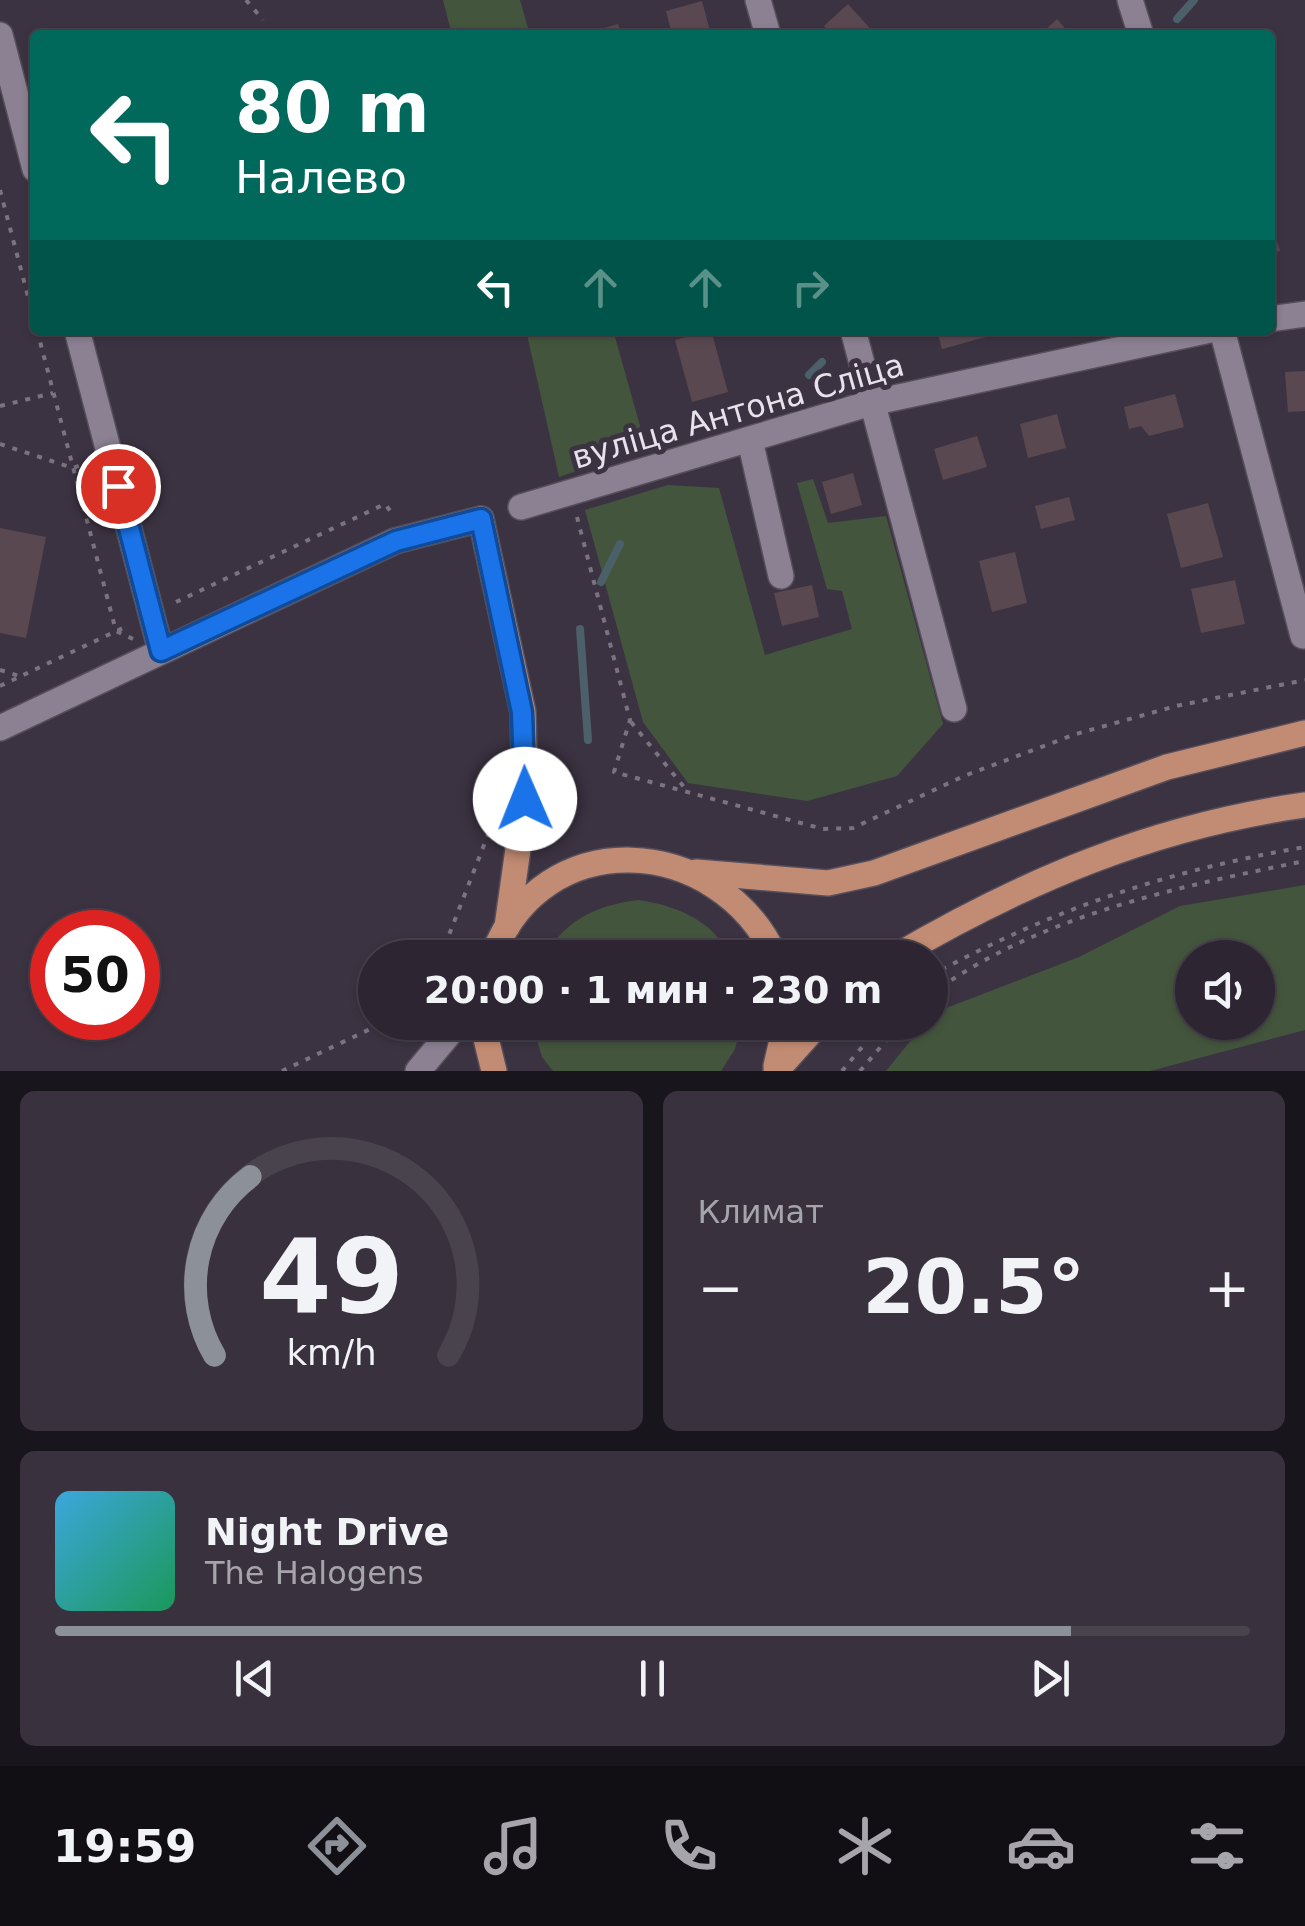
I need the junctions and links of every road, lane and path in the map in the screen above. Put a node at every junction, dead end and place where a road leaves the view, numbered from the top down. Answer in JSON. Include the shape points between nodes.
{"nodes":[{"id":1,"x":246,"y":0,"type":"edge"},
{"id":2,"x":758,"y":0,"type":"edge"},
{"id":3,"x":1130,"y":0,"type":"edge"},
{"id":4,"x":263,"y":20,"type":"dead end"},
{"id":5,"x":767,"y":30,"type":"edge"},
{"id":6,"x":1139,"y":30,"type":"edge"},
{"id":7,"x":0,"y":36,"type":"edge"},
{"id":8,"x":30,"y":149,"type":"edge"},
{"id":9,"x":0,"y":190,"type":"edge"},
{"id":10,"x":0,"y":218,"type":"edge"},
{"id":11,"x":8,"y":221,"type":"junction"},
{"id":12,"x":30,"y":304,"type":"edge"},
{"id":13,"x":1305,"y":314,"type":"edge"},
{"id":14,"x":1275,"y":318,"type":"edge"},
{"id":15,"x":38,"y":335,"type":"edge"},
{"id":16,"x":79,"y":335,"type":"edge"},
{"id":17,"x":854,"y":335,"type":"edge"},
{"id":18,"x":1187,"y":335,"type":"edge"},
{"id":19,"x":1223,"y":335,"type":"edge"},
{"id":20,"x":53,"y":393,"type":"junction"},
{"id":21,"x":871,"y":403,"type":"junction"},
{"id":22,"x":0,"y":406,"type":"edge"},
{"id":23,"x":750,"y":440,"type":"junction"},
{"id":24,"x":0,"y":444,"type":"edge"},
{"id":25,"x":110,"y":454,"type":"junction"},
{"id":26,"x":73,"y":468,"type":"junction"},
{"id":27,"x":570,"y":493,"type":"junction"},
{"id":28,"x":386,"y":504,"type":"dead end"},
{"id":29,"x":520,"y":507,"type":"dead end"},
{"id":30,"x":481,"y":519,"type":"joint"},
{"id":31,"x":781,"y":576,"type":"dead end"},
{"id":32,"x":152,"y":614,"type":"junction"},
{"id":33,"x":116,"y":631,"type":"junction"},
{"id":34,"x":1304,"y":636,"type":"edge"},
{"id":35,"x":161,"y":651,"type":"junction"},
{"id":36,"x":0,"y":670,"type":"edge"},
{"id":37,"x":20,"y":676,"type":"junction"},
{"id":38,"x":1305,"y":680,"type":"edge"},
{"id":39,"x":0,"y":686,"type":"edge"},
{"id":40,"x":954,"y":709,"type":"dead end"},
{"id":41,"x":630,"y":720,"type":"junction"},
{"id":42,"x":0,"y":728,"type":"edge"},
{"id":43,"x":1305,"y":733,"type":"edge"},
{"id":44,"x":688,"y":792,"type":"junction"},
{"id":45,"x":506,"y":798,"type":"dead end"},
{"id":46,"x":1305,"y":805,"type":"edge"},
{"id":47,"x":1305,"y":847,"type":"edge"},
{"id":48,"x":1305,"y":861,"type":"edge"},
{"id":49,"x":696,"y":872,"type":"junction"},
{"id":50,"x":507,"y":926,"type":"junction"},
{"id":51,"x":450,"y":940,"type":"edge"},
{"id":52,"x":500,"y":940,"type":"edge"},
{"id":53,"x":766,"y":940,"type":"edge"},
{"id":54,"x":927,"y":940,"type":"edge"},
{"id":55,"x":948,"y":966,"type":"edge"},
{"id":56,"x":948,"y":984,"type":"edge"},
{"id":57,"x":358,"y":1035,"type":"edge"},
{"id":58,"x":445,"y":1040,"type":"edge"},
{"id":59,"x":486,"y":1040,"type":"edge"},
{"id":60,"x":782,"y":1040,"type":"edge"},
{"id":61,"x":803,"y":1040,"type":"edge"},
{"id":62,"x":868,"y":1040,"type":"edge"},
{"id":63,"x":887,"y":1040,"type":"edge"},
{"id":64,"x":282,"y":1071,"type":"edge"},
{"id":65,"x":418,"y":1071,"type":"edge"},
{"id":66,"x":494,"y":1071,"type":"edge"},
{"id":67,"x":775,"y":1071,"type":"edge"},
{"id":68,"x":842,"y":1071,"type":"edge"},
{"id":69,"x":860,"y":1071,"type":"edge"}],
"edges":[{"from":1,"to":4,"type":"path"},
{"from":2,"to":5,"type":"street"},
{"from":3,"to":6,"type":"street"},
{"from":7,"to":8,"type":"street"},
{"from":9,"to":11,"type":"path"},
{"from":10,"to":11,"type":"path"},
{"from":11,"to":12,"type":"path"},
{"from":13,"to":14,"type":"street"},
{"from":15,"to":20,"type":"path"},
{"from":16,"to":25,"type":"street"},
{"from":17,"to":21,"type":"street"},
{"from":18,"to":21,"type":"street","name":"вуліца Антона Сліца"},
{"from":19,"to":34,"type":"street"},
{"from":20,"to":22,"type":"path"},
{"from":20,"to":26,"type":"path"},
{"from":21,"to":23,"type":"street","name":"вуліца Антона Сліца"},
{"from":21,"to":40,"type":"street"},
{"from":23,"to":27,"type":"street","name":"вуліца Антона Сліца"},
{"from":23,"to":31,"type":"street"},
{"from":24,"to":26,"type":"path"},
{"from":25,"to":26,"type":"path"},
{"from":25,"to":32,"type":"street"},
{"from":26,"to":33,"type":"path"},
{"from":27,"to":29,"type":"street","name":"вуліца Антона Сліца"},
{"from":27,"to":41,"type":"path"},
{"from":28,"to":32,"type":"path"},
{"from":30,"to":35,"type":"street","via":[[396,541]]},
{"from":30,"to":50,"type":"main road","via":[[522,712],[525,799]]},
{"from":32,"to":33,"type":"path"},
{"from":32,"to":35,"type":"street"},
{"from":33,"to":37,"type":"path"},
{"from":35,"to":42,"type":"street"},
{"from":36,"to":37,"type":"path"},
{"from":37,"to":39,"type":"path"},
{"from":38,"to":44,"type":"path","via":[[1076,734],[852,828],[824,829]]},
{"from":41,"to":44,"type":"path"},
{"from":41,"to":44,"type":"path","via":[[614,772]]},
{"from":43,"to":49,"type":"main road","via":[[1167,766],[874,874],[828,883]]},
{"from":45,"to":51,"type":"path","via":[[496,808]]},
{"from":46,"to":54,"type":"main road","via":[[1233,815],[1064,868]]},
{"from":47,"to":55,"type":"path","via":[[1098,897],[1012,931]]},
{"from":48,"to":56,"type":"path","via":[[1113,906]]},
{"from":49,"to":50,"type":"main road","via":[[660,861],[606,862],[537,893]]},
{"from":49,"to":53,"type":"main road","via":[[732,895]]},
{"from":50,"to":52,"type":"main road"},
{"from":57,"to":64,"type":"path"},
{"from":58,"to":65,"type":"street"},
{"from":59,"to":66,"type":"main road"},
{"from":60,"to":67,"type":"main road"},
{"from":61,"to":67,"type":"main road"},
{"from":62,"to":68,"type":"path"},
{"from":63,"to":69,"type":"path"}]}
